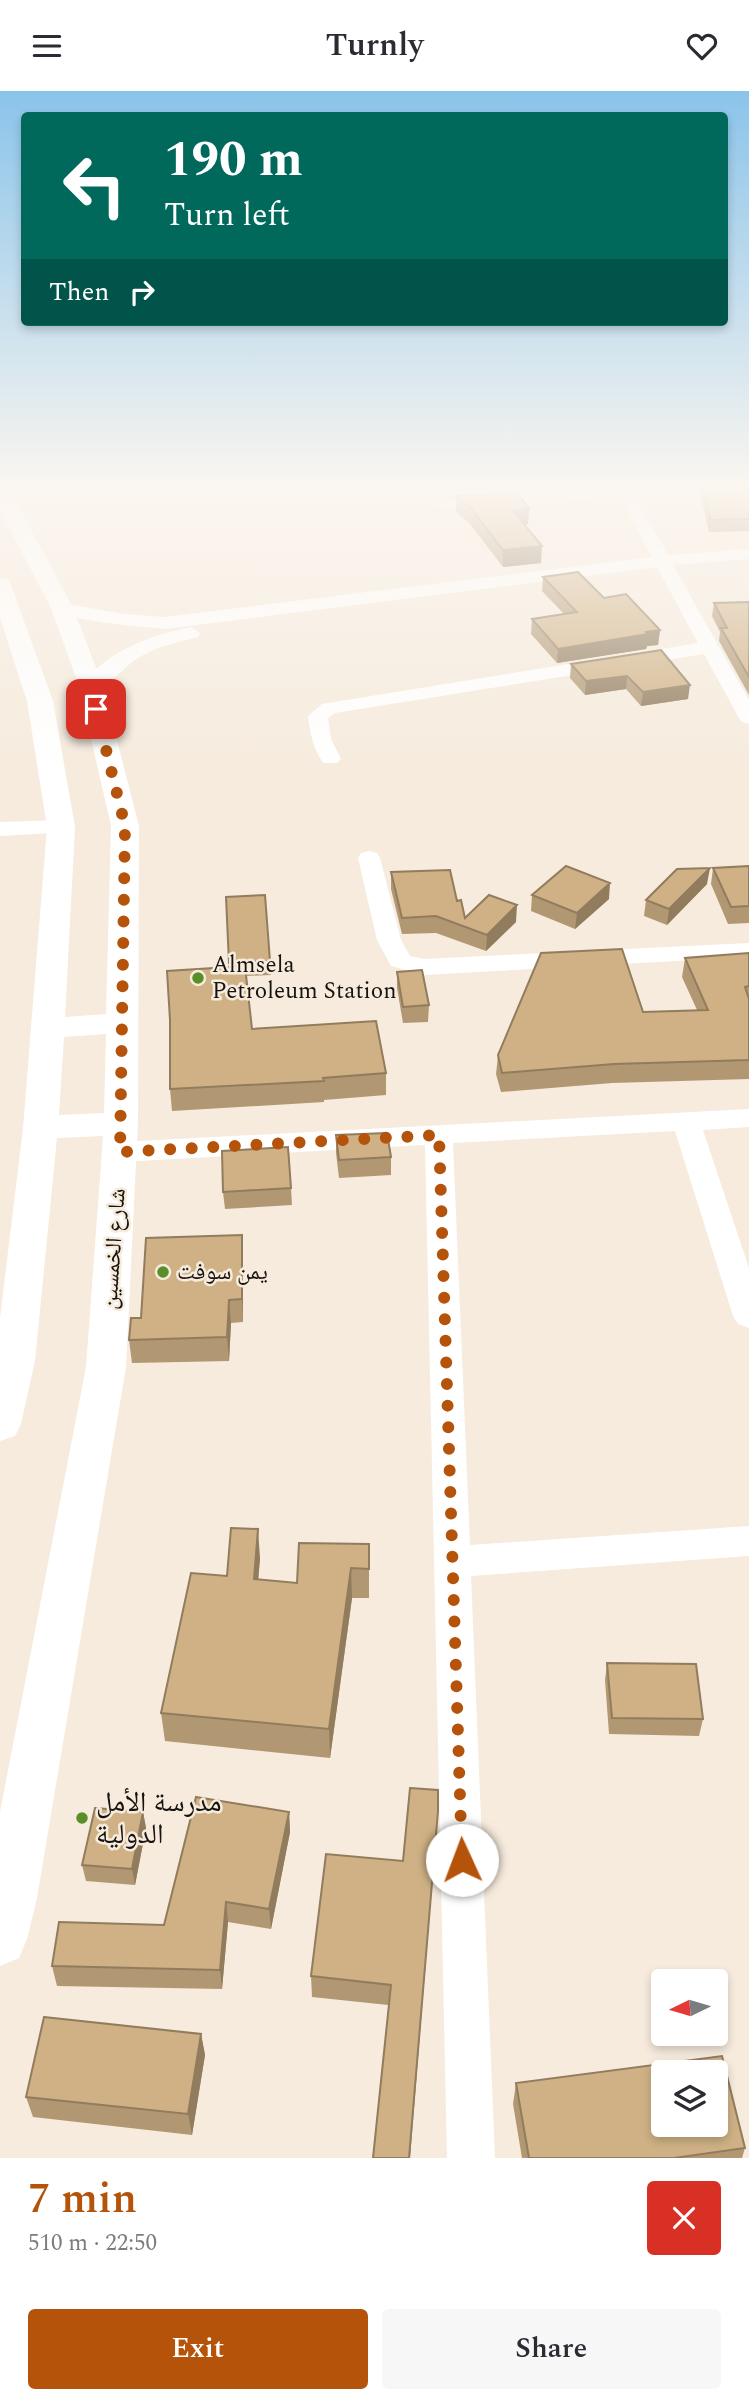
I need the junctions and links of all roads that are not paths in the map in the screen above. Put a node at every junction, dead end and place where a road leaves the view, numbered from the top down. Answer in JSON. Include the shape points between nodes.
{"nodes":[{"id":1,"x":49,"y":582,"type":"edge"},
{"id":2,"x":543,"y":582,"type":"edge"},
{"id":3,"x":674,"y":582,"type":"edge"},
{"id":4,"x":0,"y":585,"type":"edge"},
{"id":5,"x":62,"y":608,"type":"junction"},
{"id":6,"x":167,"y":630,"type":"junction"},
{"id":7,"x":709,"y":647,"type":"junction"},
{"id":8,"x":91,"y":686,"type":"junction"},
{"id":9,"x":749,"y":718,"type":"edge"},
{"id":10,"x":330,"y":759,"type":"dead end"},
{"id":11,"x":61,"y":827,"type":"junction"},
{"id":12,"x":0,"y":829,"type":"edge"},
{"id":13,"x":369,"y":858,"type":"dead end"},
{"id":14,"x":749,"y":950,"type":"edge"},
{"id":15,"x":121,"y":1023,"type":"junction"},
{"id":16,"x":47,"y":1028,"type":"junction"},
{"id":17,"x":749,"y":1118,"type":"edge"},
{"id":18,"x":686,"y":1121,"type":"junction"},
{"id":19,"x":41,"y":1128,"type":"junction"},
{"id":20,"x":439,"y":1135,"type":"junction"},
{"id":21,"x":120,"y":1137,"type":"junction"},
{"id":22,"x":749,"y":1315,"type":"edge"},
{"id":23,"x":0,"y":1424,"type":"edge"},
{"id":24,"x":749,"y":1541,"type":"edge"},
{"id":25,"x":453,"y":1562,"type":"junction"},
{"id":26,"x":0,"y":1939,"type":"edge"},
{"id":27,"x":471,"y":2158,"type":"edge"}],
"edges":[{"from":1,"to":5,"type":"main road","name":"شارع الخمسين"},
{"from":2,"to":6,"type":"street"},
{"from":3,"to":7,"type":"street"},
{"from":4,"to":11,"type":"main road","via":[[40,701]]},
{"from":5,"to":6,"type":"street"},
{"from":5,"to":8,"type":"main road","name":"شارع الخمسين"},
{"from":6,"to":8,"type":"street","via":[[127,653]]},
{"from":7,"to":9,"type":"street"},
{"from":7,"to":10,"type":"street","via":[[329,708],[318,716]]},
{"from":8,"to":15,"type":"main road","name":"شارع الخمسين","via":[[125,826]]},
{"from":11,"to":12,"type":"street"},
{"from":11,"to":16,"type":"main road"},
{"from":13,"to":14,"type":"street","via":[[389,940],[400,961],[424,967]]},
{"from":15,"to":16,"type":"main road"},
{"from":15,"to":21,"type":"main road","name":"شارع الخمسين"},
{"from":16,"to":19,"type":"main road"},
{"from":17,"to":18,"type":"street"},
{"from":18,"to":20,"type":"street"},
{"from":18,"to":22,"type":"street"},
{"from":19,"to":21,"type":"main road"},
{"from":19,"to":23,"type":"main road","via":[[15,1361]]},
{"from":20,"to":21,"type":"street"},
{"from":20,"to":25,"type":"street"},
{"from":21,"to":26,"type":"main road","name":"شارع الخمسين","via":[[106,1367]]},
{"from":24,"to":25,"type":"street"},
{"from":25,"to":27,"type":"street"}]}
